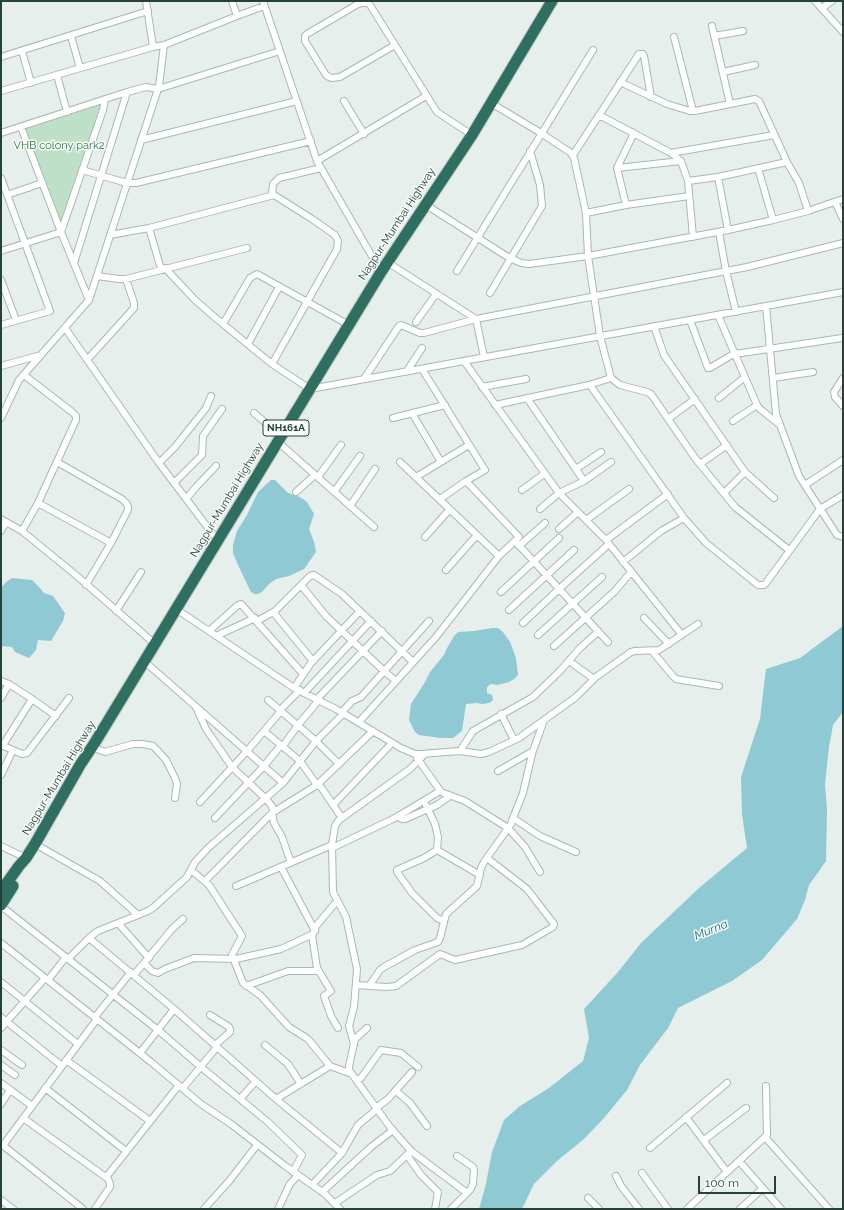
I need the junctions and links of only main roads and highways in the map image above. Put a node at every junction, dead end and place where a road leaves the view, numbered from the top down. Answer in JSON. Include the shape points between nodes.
{"nodes":[{"id":1,"x":552,"y":1,"type":"edge"},
{"id":2,"x":26,"y":858,"type":"junction"},
{"id":3,"x":1,"y":891,"type":"edge"},
{"id":4,"x":1,"y":905,"type":"edge"}],
"edges":[{"from":1,"to":2,"type":"highway","name":"Nagpur-Mumbai Highway","number":"NH161A","via":[[472,135],[348,325]]},
{"from":2,"to":3,"type":"highway","name":"Nagpur-Mumbai Highway","number":"NH161A"},
{"from":2,"to":4,"type":"highway","number":"NH161A","via":[[23,869]]}]}
